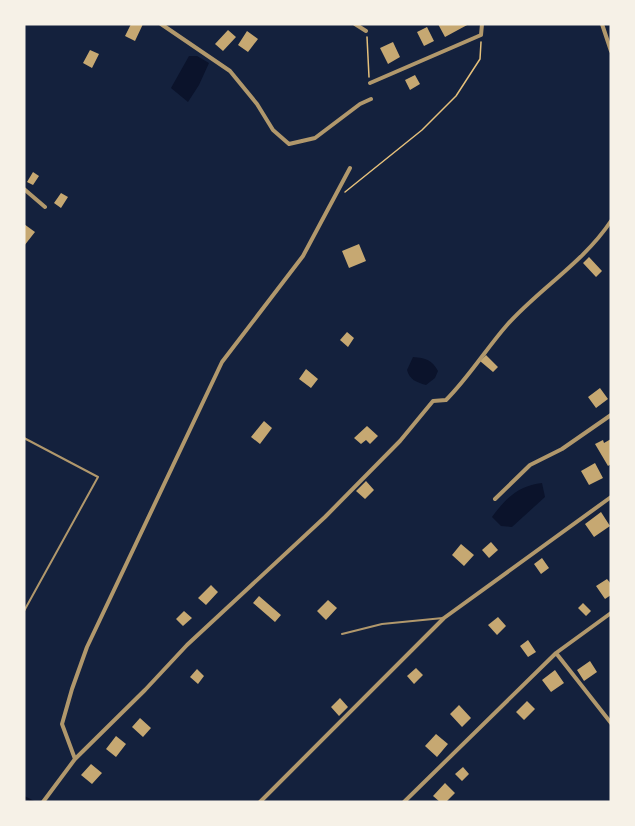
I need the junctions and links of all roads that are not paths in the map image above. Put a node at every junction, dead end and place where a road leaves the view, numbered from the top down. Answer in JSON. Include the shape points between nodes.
{"nodes":[{"id":1,"x":162,"y":24,"type":"edge"},
{"id":2,"x":356,"y":24,"type":"edge"},
{"id":3,"x":482,"y":24,"type":"edge"},
{"id":4,"x":602,"y":24,"type":"edge"},
{"id":5,"x":366,"y":31,"type":"road end"},
{"id":6,"x":611,"y":51,"type":"edge"},
{"id":7,"x":370,"y":83,"type":"road end"},
{"id":8,"x":371,"y":99,"type":"dead end"},
{"id":9,"x":350,"y":168,"type":"dead end"},
{"id":10,"x":24,"y":189,"type":"edge"},
{"id":11,"x":45,"y":207,"type":"dead end"},
{"id":12,"x":611,"y":221,"type":"edge"},
{"id":13,"x":611,"y":415,"type":"edge"},
{"id":14,"x":24,"y":438,"type":"edge"},
{"id":15,"x":611,"y":497,"type":"edge"},
{"id":16,"x":495,"y":499,"type":"dead end"},
{"id":17,"x":24,"y":611,"type":"edge"},
{"id":18,"x":611,"y":613,"type":"edge"},
{"id":19,"x":444,"y":618,"type":"junction"},
{"id":20,"x":342,"y":634,"type":"dead end"},
{"id":21,"x":556,"y":653,"type":"junction"},
{"id":22,"x":611,"y":723,"type":"edge"},
{"id":23,"x":75,"y":759,"type":"junction"},
{"id":24,"x":43,"y":802,"type":"edge"},
{"id":25,"x":260,"y":802,"type":"edge"},
{"id":26,"x":404,"y":802,"type":"edge"}],
"edges":[{"from":1,"to":8,"type":"street","via":[[230,72],[273,130],[289,144],[315,138]]},
{"from":2,"to":5,"type":"street"},
{"from":3,"to":7,"type":"street","via":[[481,35]]},
{"from":4,"to":6,"type":"street"},
{"from":9,"to":23,"type":"street","via":[[303,256],[222,362],[87,647],[62,724]]},
{"from":10,"to":11,"type":"street"},
{"from":12,"to":23,"type":"street","via":[[581,258],[507,325],[447,400],[433,401],[400,441],[325,517],[187,645]]},
{"from":13,"to":16,"type":"street","via":[[562,449],[530,465]]},
{"from":14,"to":17,"type":"lane","via":[[98,477]]},
{"from":15,"to":19,"type":"street"},
{"from":18,"to":21,"type":"street"},
{"from":19,"to":20,"type":"lane","via":[[382,624]]},
{"from":19,"to":25,"type":"street"},
{"from":21,"to":22,"type":"street"},
{"from":21,"to":26,"type":"street"},
{"from":23,"to":24,"type":"street"}]}
